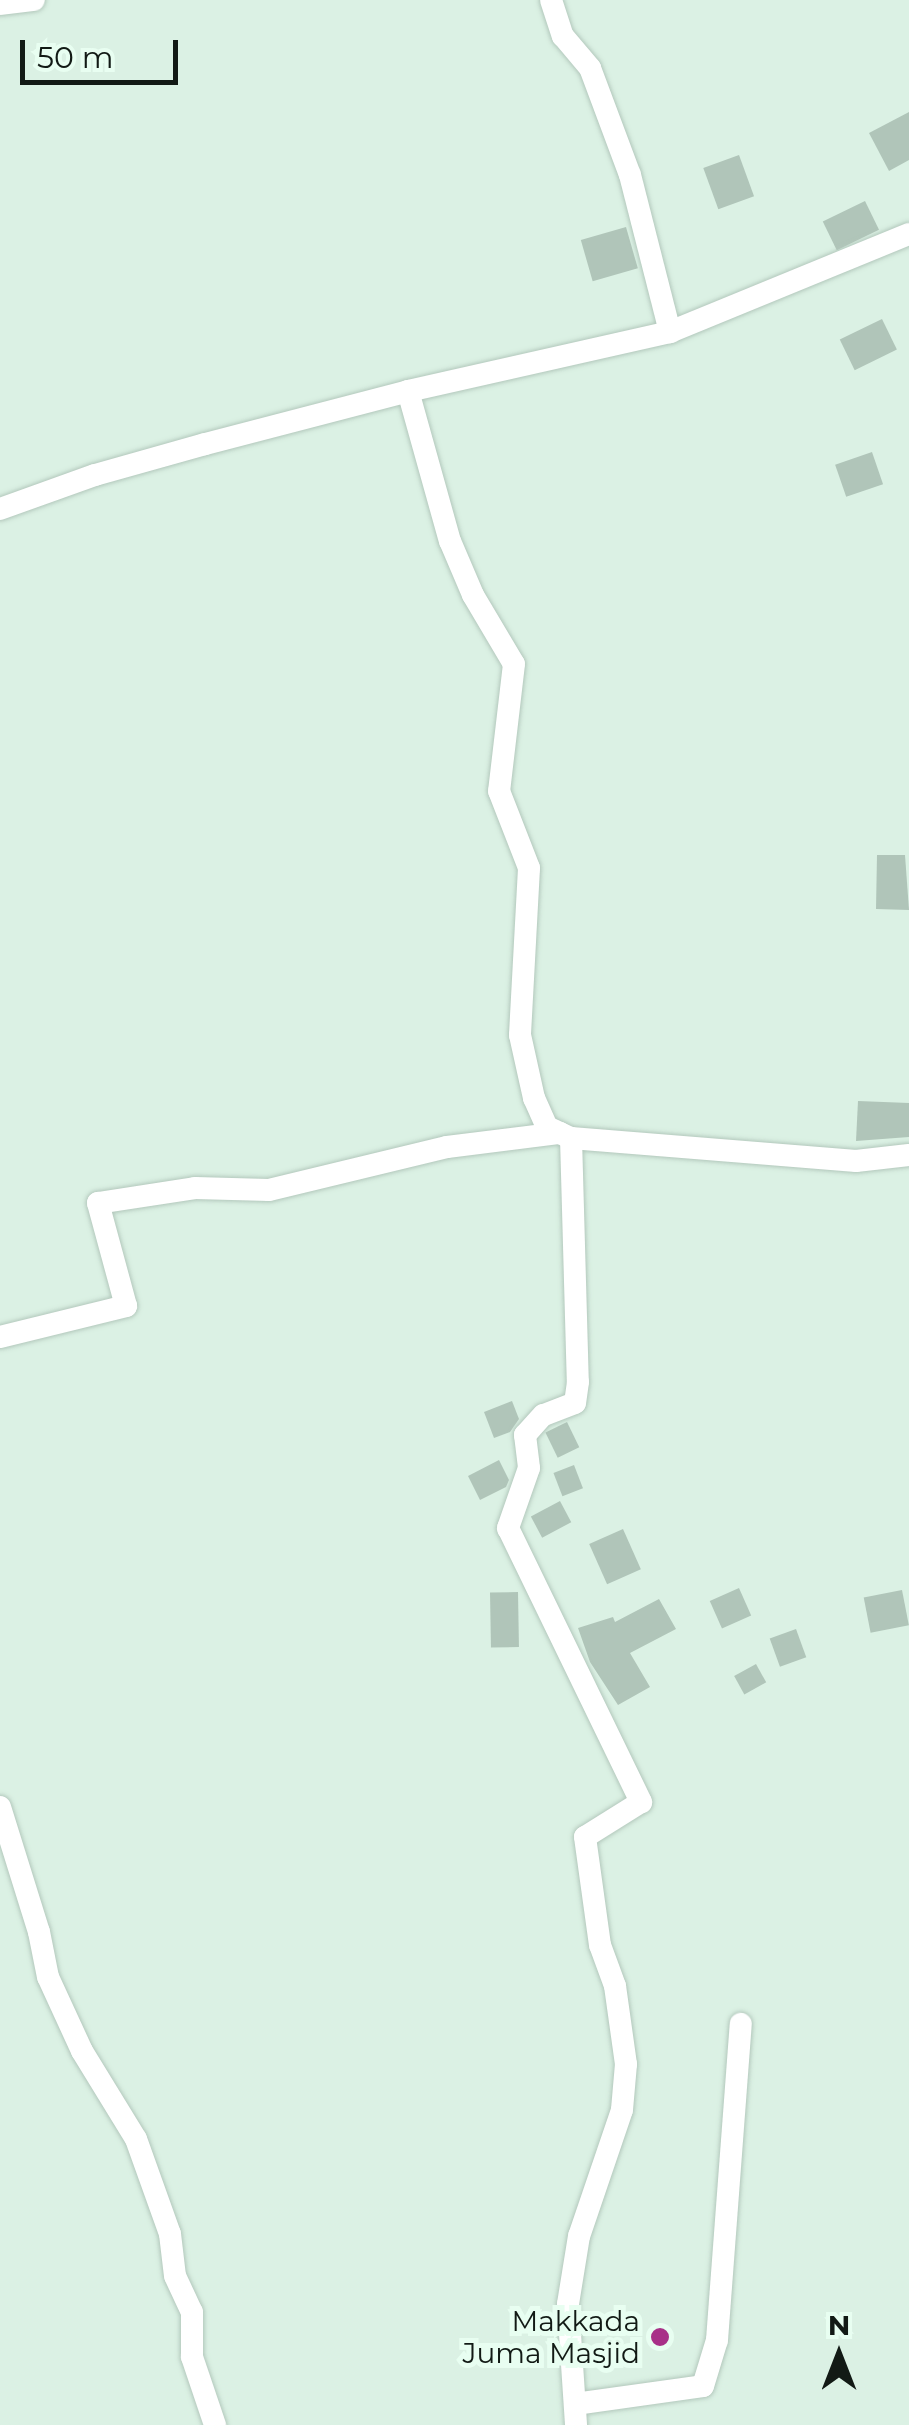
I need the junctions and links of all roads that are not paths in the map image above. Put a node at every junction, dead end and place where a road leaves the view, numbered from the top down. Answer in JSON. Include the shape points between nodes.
{"nodes":[{"id":1,"x":34,"y":0,"type":"edge"},
{"id":2,"x":551,"y":0,"type":"edge"},
{"id":3,"x":0,"y":4,"type":"edge"},
{"id":4,"x":909,"y":234,"type":"edge"},
{"id":5,"x":670,"y":332,"type":"junction"},
{"id":6,"x":408,"y":391,"type":"junction"},
{"id":7,"x":0,"y":509,"type":"edge"},
{"id":8,"x":565,"y":1136,"type":"junction"},
{"id":9,"x":909,"y":1155,"type":"edge"},
{"id":10,"x":0,"y":1336,"type":"edge"},
{"id":11,"x":2,"y":1820,"type":"edge"},
{"id":12,"x":741,"y":2024,"type":"dead end"},
{"id":13,"x":576,"y":2415,"type":"edge"},
{"id":14,"x":214,"y":2425,"type":"edge"}],
"edges":[{"from":1,"to":3,"type":"street"},
{"from":2,"to":5,"type":"street","via":[[563,36],[590,68],[630,175]]},
{"from":4,"to":5,"type":"street"},
{"from":5,"to":6,"type":"street"},
{"from":6,"to":7,"type":"street","via":[[95,475]]},
{"from":6,"to":8,"type":"street","via":[[450,541],[514,664],[500,791],[529,868],[520,1035],[547,1128]]},
{"from":8,"to":9,"type":"street","via":[[856,1161]]},
{"from":8,"to":10,"type":"street","via":[[446,1147],[269,1190],[195,1188],[98,1203],[126,1306]]},
{"from":8,"to":13,"type":"street","via":[[575,1403],[543,1414],[525,1435],[526,1484],[508,1528],[640,1802],[585,1837],[626,2064],[622,2110],[580,2236],[568,2304]]},
{"from":11,"to":14,"type":"street","via":[[48,1977],[82,2051],[136,2139],[170,2234],[175,2276],[192,2312],[192,2356]]},
{"from":12,"to":13,"type":"street","via":[[716,2340],[704,2386]]}]}
